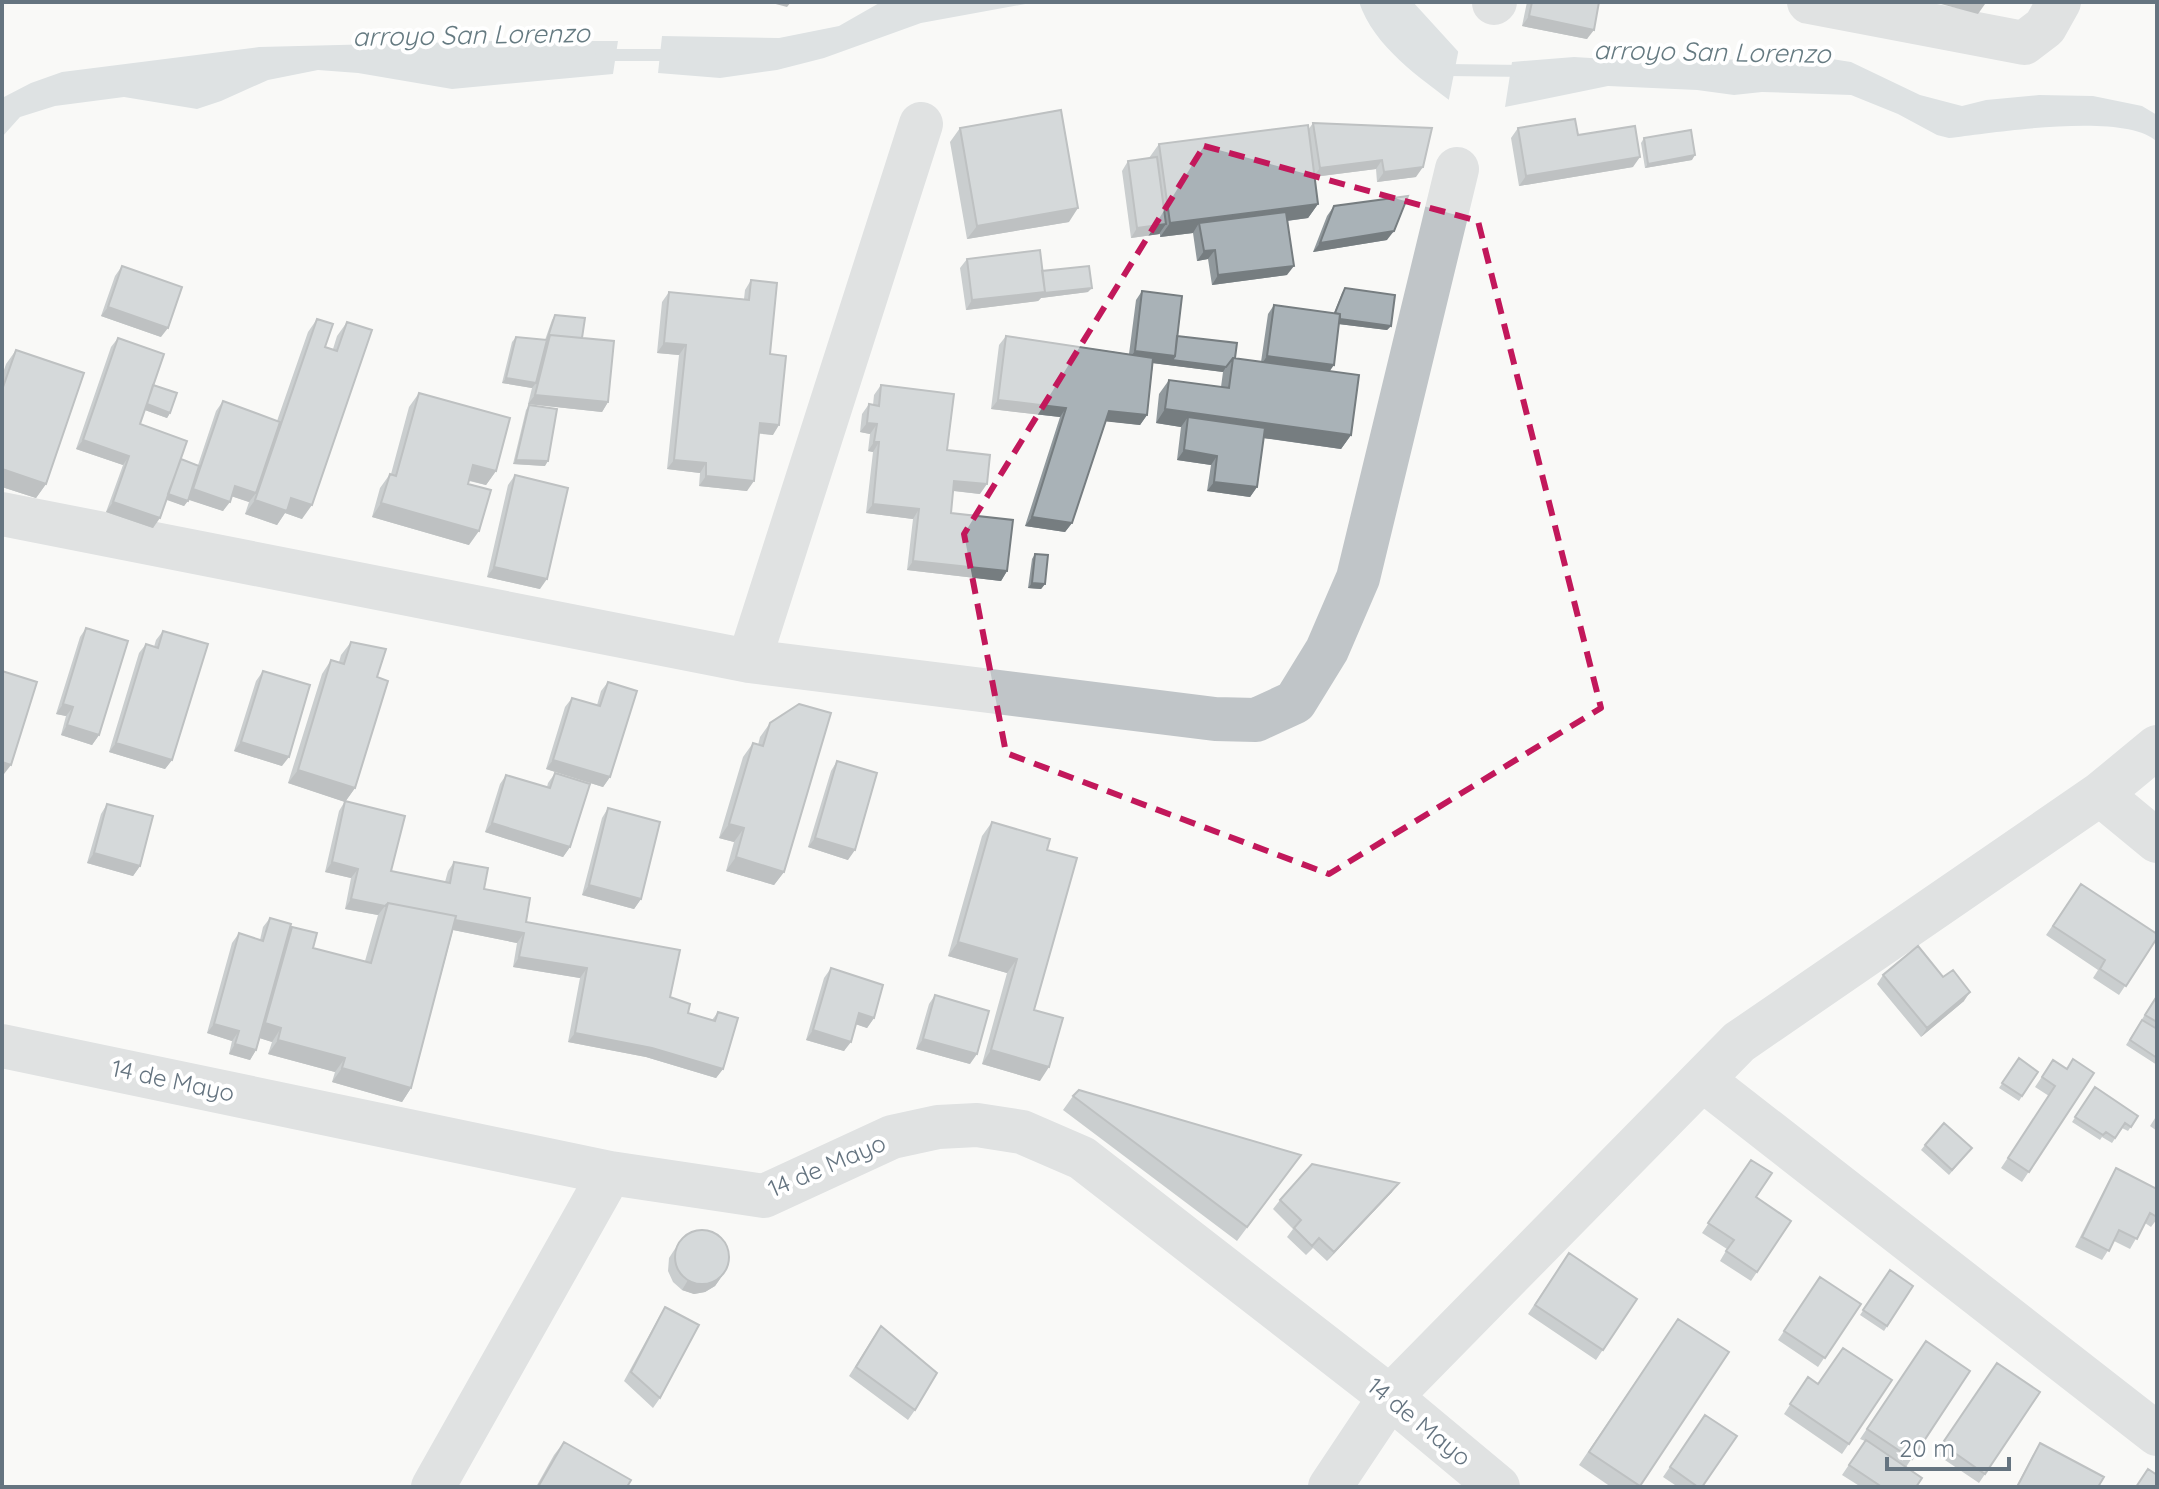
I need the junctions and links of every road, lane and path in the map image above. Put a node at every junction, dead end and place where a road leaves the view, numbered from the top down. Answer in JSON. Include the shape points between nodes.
{"nodes":[{"id":1,"x":1809,"y":2,"type":"edge"},
{"id":2,"x":2059,"y":2,"type":"edge"},
{"id":3,"x":921,"y":124,"type":"dead end"},
{"id":4,"x":1457,"y":169,"type":"dead end"},
{"id":5,"x":2,"y":514,"type":"edge"},
{"id":6,"x":749,"y":661,"type":"junction"},
{"id":7,"x":2157,"y":747,"type":"edge"},
{"id":8,"x":2100,"y":794,"type":"junction"},
{"id":9,"x":2157,"y":841,"type":"edge"},
{"id":10,"x":2,"y":1046,"type":"edge"},
{"id":11,"x":1703,"y":1080,"type":"junction"},
{"id":12,"x":610,"y":1173,"type":"junction"},
{"id":13,"x":1390,"y":1397,"type":"junction"},
{"id":14,"x":2157,"y":1434,"type":"edge"},
{"id":15,"x":433,"y":1487,"type":"edge"},
{"id":16,"x":1330,"y":1487,"type":"edge"},
{"id":17,"x":1498,"y":1487,"type":"edge"}],
"edges":[{"from":1,"to":2,"type":"street","via":[[2024,43],[2045,27]]},
{"from":3,"to":6,"type":"street"},
{"from":4,"to":6,"type":"street","via":[[1358,578],[1327,650],[1295,702],[1256,720],[1215,719]]},
{"from":5,"to":6,"type":"street"},
{"from":7,"to":8,"type":"street"},
{"from":8,"to":9,"type":"street"},
{"from":8,"to":11,"type":"street","via":[[1739,1042]]},
{"from":10,"to":12,"type":"street","name":"14 de Mayo"},
{"from":11,"to":13,"type":"street"},
{"from":11,"to":14,"type":"street"},
{"from":12,"to":13,"type":"street","name":"14 de Mayo","via":[[764,1196],[892,1137],[977,1125],[1022,1132],[1082,1158]]},
{"from":12,"to":15,"type":"street"},
{"from":13,"to":16,"type":"street"},
{"from":13,"to":17,"type":"street","name":"14 de Mayo"}]}
